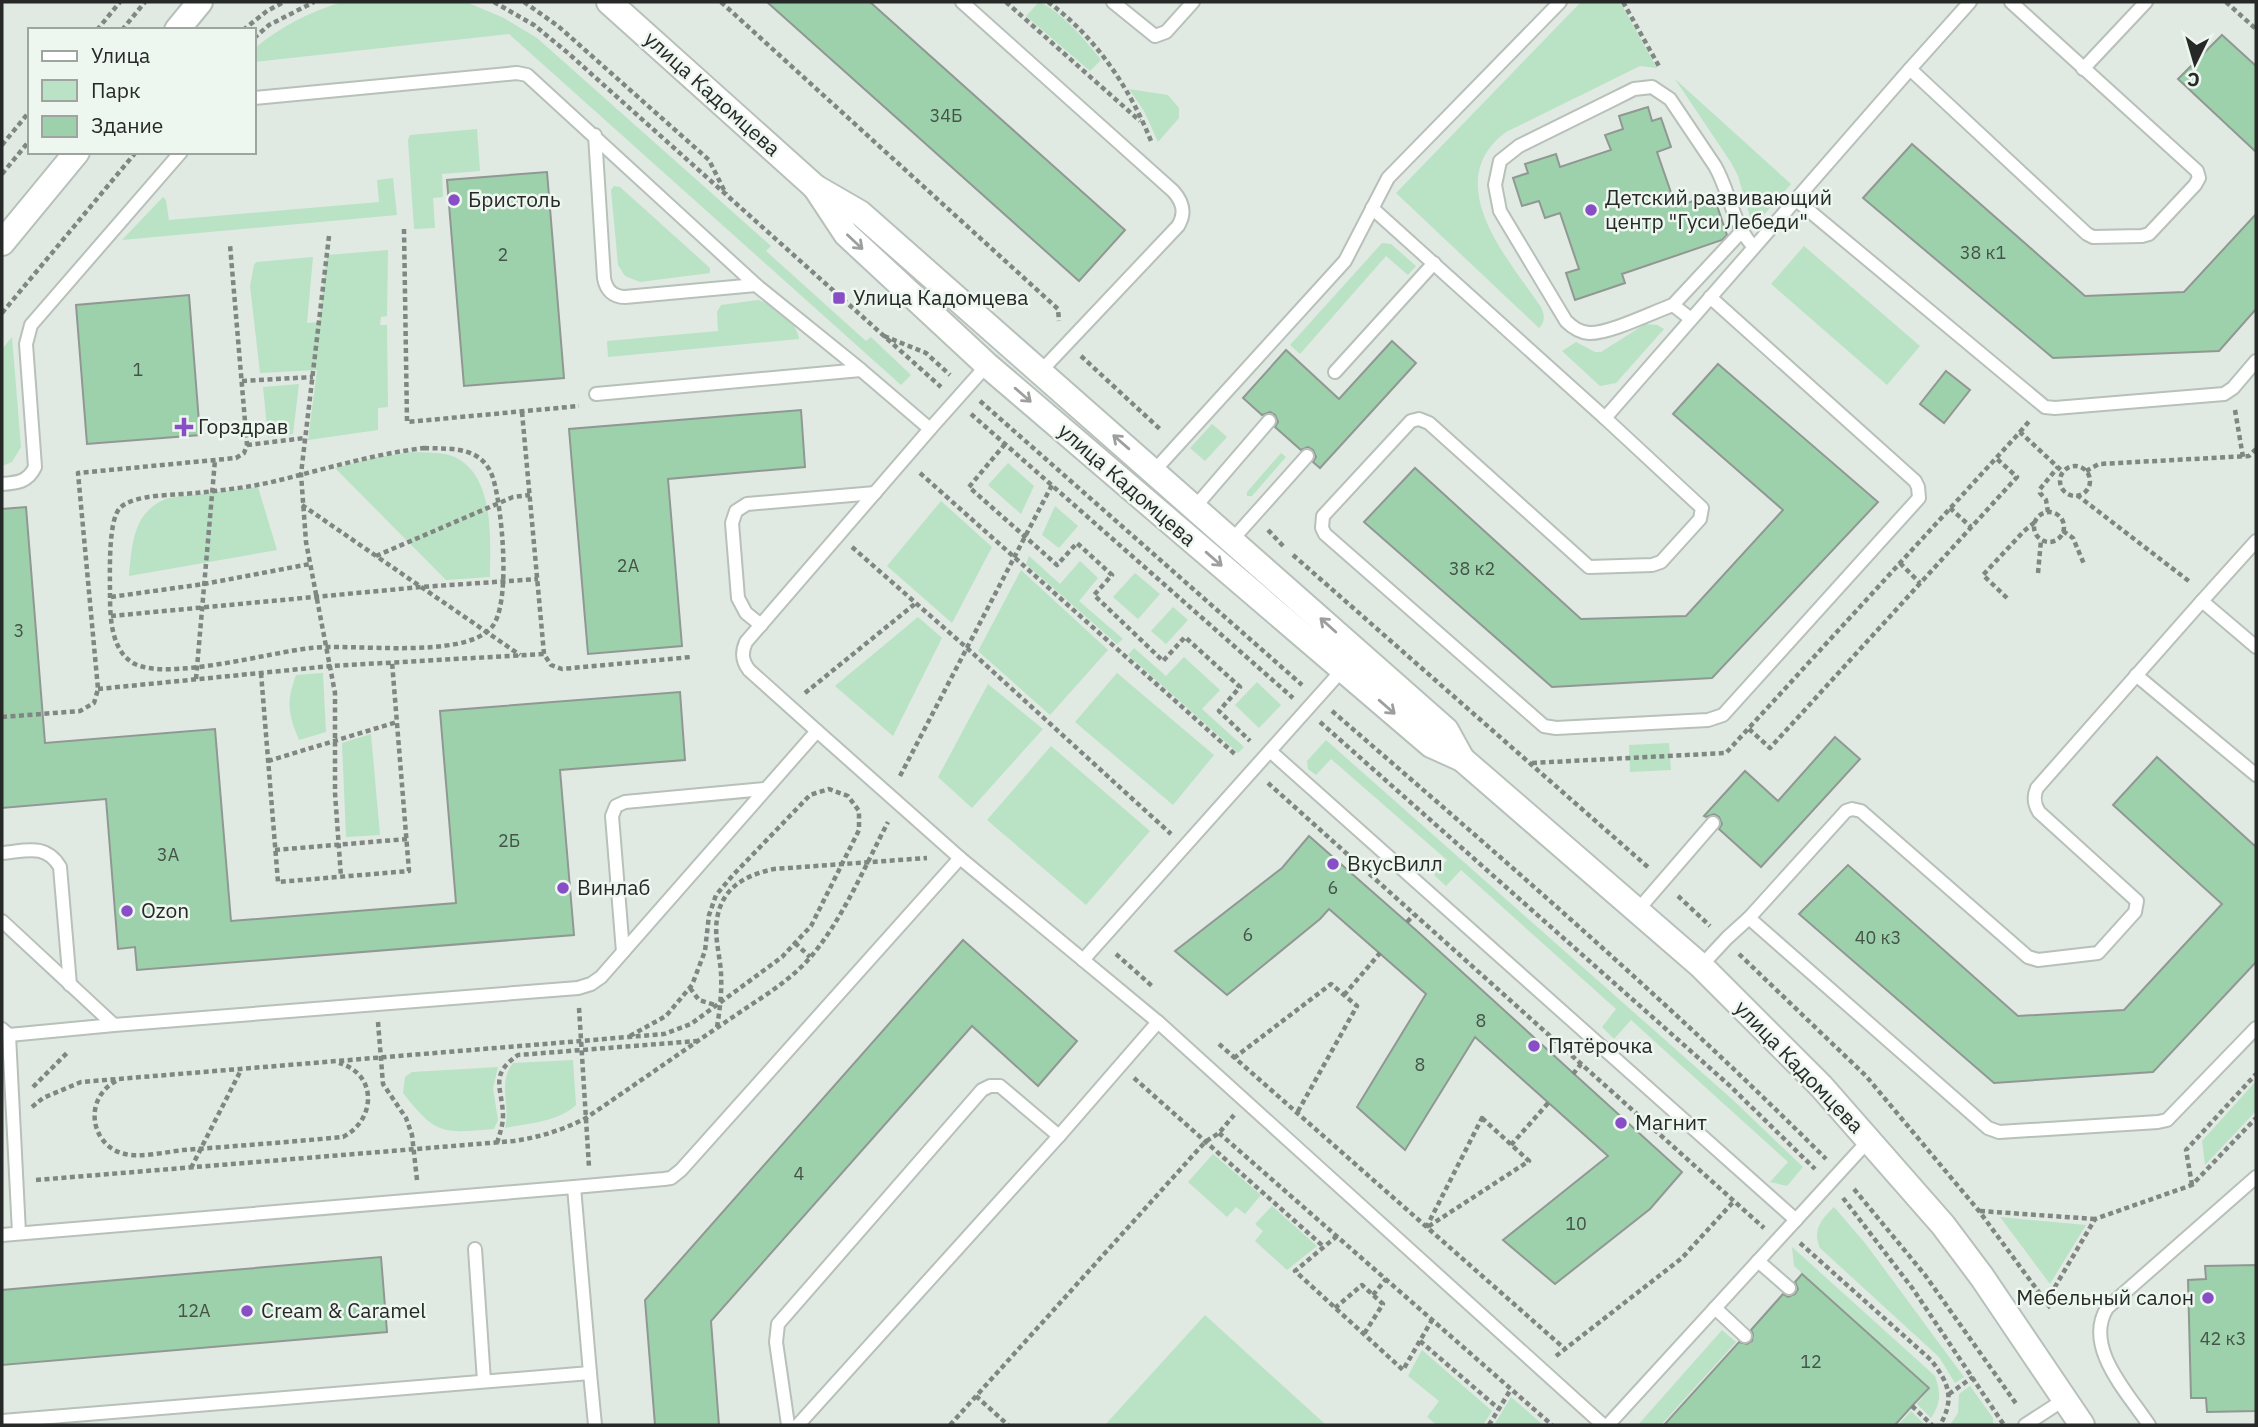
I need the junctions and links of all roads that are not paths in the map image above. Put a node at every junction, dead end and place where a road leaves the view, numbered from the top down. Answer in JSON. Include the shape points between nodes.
{"nodes":[{"id":1,"x":200,"y":2,"type":"edge"},
{"id":2,"x":609,"y":2,"type":"edge"},
{"id":3,"x":962,"y":2,"type":"edge"},
{"id":4,"x":1113,"y":2,"type":"edge"},
{"id":5,"x":1192,"y":2,"type":"edge"},
{"id":6,"x":1560,"y":2,"type":"edge"},
{"id":7,"x":1970,"y":2,"type":"edge"},
{"id":8,"x":2011,"y":2,"type":"edge"},
{"id":9,"x":2146,"y":2,"type":"edge"},
{"id":10,"x":179,"y":28,"type":"edge"},
{"id":11,"x":1910,"y":69,"type":"junction"},
{"id":12,"x":2082,"y":69,"type":"junction"},
{"id":13,"x":256,"y":98,"type":"edge"},
{"id":14,"x":594,"y":135,"type":"junction"},
{"id":15,"x":74,"y":154,"type":"edge"},
{"id":16,"x":179,"y":154,"type":"edge"},
{"id":17,"x":815,"y":187,"type":"junction"},
{"id":18,"x":1795,"y":199,"type":"junction"},
{"id":19,"x":1372,"y":208,"type":"junction"},
{"id":20,"x":1742,"y":231,"type":"junction"},
{"id":21,"x":2,"y":243,"type":"edge"},
{"id":22,"x":1754,"y":247,"type":"junction"},
{"id":23,"x":1434,"y":263,"type":"junction"},
{"id":24,"x":756,"y":285,"type":"junction"},
{"id":25,"x":1710,"y":298,"type":"junction"},
{"id":26,"x":1673,"y":305,"type":"junction"},
{"id":27,"x":1691,"y":320,"type":"junction"},
{"id":28,"x":2256,"y":362,"type":"edge"},
{"id":29,"x":987,"y":365,"type":"junction"},
{"id":30,"x":861,"y":370,"type":"junction"},
{"id":31,"x":1041,"y":372,"type":"junction"},
{"id":32,"x":1335,"y":373,"type":"dead end"},
{"id":33,"x":596,"y":394,"type":"dead end"},
{"id":34,"x":1605,"y":418,"type":"junction"},
{"id":35,"x":1269,"y":421,"type":"dead end"},
{"id":36,"x":930,"y":429,"type":"junction"},
{"id":37,"x":1307,"y":456,"type":"dead end"},
{"id":38,"x":1154,"y":471,"type":"junction"},
{"id":39,"x":2,"y":485,"type":"edge"},
{"id":40,"x":875,"y":493,"type":"junction"},
{"id":41,"x":1195,"y":507,"type":"junction"},
{"id":42,"x":1232,"y":540,"type":"junction"},
{"id":43,"x":2256,"y":541,"type":"edge"},
{"id":44,"x":2204,"y":598,"type":"junction"},
{"id":45,"x":761,"y":625,"type":"junction"},
{"id":46,"x":2256,"y":647,"type":"edge"},
{"id":47,"x":1343,"y":669,"type":"junction"},
{"id":48,"x":2136,"y":675,"type":"junction"},
{"id":49,"x":817,"y":731,"type":"junction"},
{"id":50,"x":1270,"y":751,"type":"junction"},
{"id":51,"x":1462,"y":759,"type":"junction"},
{"id":52,"x":2256,"y":775,"type":"edge"},
{"id":53,"x":765,"y":789,"type":"junction"},
{"id":54,"x":1713,"y":823,"type":"dead end"},
{"id":55,"x":2,"y":853,"type":"edge"},
{"id":56,"x":960,"y":858,"type":"junction"},
{"id":57,"x":1637,"y":911,"type":"junction"},
{"id":58,"x":1749,"y":918,"type":"junction"},
{"id":59,"x":2,"y":921,"type":"edge"},
{"id":60,"x":623,"y":952,"type":"junction"},
{"id":61,"x":1083,"y":960,"type":"junction"},
{"id":62,"x":1701,"y":966,"type":"junction"},
{"id":63,"x":70,"y":985,"type":"junction"},
{"id":64,"x":1158,"y":1022,"type":"junction"},
{"id":65,"x":114,"y":1026,"type":"junction"},
{"id":66,"x":2256,"y":1028,"type":"edge"},
{"id":67,"x":5,"y":1032,"type":"edge"},
{"id":68,"x":1059,"y":1136,"type":"junction"},
{"id":69,"x":1869,"y":1140,"type":"junction"},
{"id":70,"x":2256,"y":1177,"type":"edge"},
{"id":71,"x":574,"y":1187,"type":"junction"},
{"id":72,"x":1796,"y":1220,"type":"junction"},
{"id":73,"x":19,"y":1233,"type":"junction"},
{"id":74,"x":2,"y":1235,"type":"edge"},
{"id":75,"x":475,"y":1249,"type":"dead end"},
{"id":76,"x":1758,"y":1261,"type":"junction"},
{"id":77,"x":1789,"y":1288,"type":"dead end"},
{"id":78,"x":1715,"y":1308,"type":"junction"},
{"id":79,"x":1745,"y":1336,"type":"dead end"},
{"id":80,"x":590,"y":1373,"type":"junction"},
{"id":81,"x":484,"y":1381,"type":"junction"},
{"id":82,"x":2065,"y":1399,"type":"junction"},
{"id":83,"x":2,"y":1421,"type":"edge"},
{"id":84,"x":2027,"y":1424,"type":"edge"},
{"id":85,"x":595,"y":1425,"type":"edge"},
{"id":86,"x":788,"y":1425,"type":"edge"},
{"id":87,"x":797,"y":1425,"type":"edge"},
{"id":88,"x":1606,"y":1425,"type":"edge"},
{"id":89,"x":2082,"y":1425,"type":"edge"},
{"id":90,"x":2149,"y":1425,"type":"edge"}],
"edges":[{"from":1,"to":10,"type":"street"},
{"from":2,"to":17,"type":"street","name":"улица Кадомцева"},
{"from":3,"to":31,"type":"lane","via":[[1178,197],[1183,212],[1182,220]]},
{"from":4,"to":5,"type":"lane","via":[[1155,36],[1166,32]]},
{"from":6,"to":19,"type":"lane","via":[[1388,178]]},
{"from":7,"to":11,"type":"lane"},
{"from":8,"to":12,"type":"lane"},
{"from":9,"to":12,"type":"lane"},
{"from":11,"to":12,"type":"lane","via":[[2087,234],[2146,236],[2195,185],[2198,174]]},
{"from":11,"to":18,"type":"lane"},
{"from":13,"to":14,"type":"lane","via":[[523,73]]},
{"from":14,"to":24,"type":"lane"},
{"from":14,"to":24,"type":"lane","via":[[604,278],[609,290],[625,297]]},
{"from":15,"to":21,"type":"street"},
{"from":16,"to":39,"type":"lane","via":[[31,325],[26,344],[35,467],[24,481]]},
{"from":17,"to":29,"type":"street","name":"улица Кадомцева","one_way":true,"via":[[846,234]]},
{"from":17,"to":31,"type":"street","name":"улица Кадомцева","via":[[860,212]]},
{"from":18,"to":22,"type":"lane"},
{"from":18,"to":28,"type":"lane","via":[[2045,407],[2218,395],[2229,391]]},
{"from":19,"to":23,"type":"lane"},
{"from":19,"to":38,"type":"lane","via":[[1345,261]]},
{"from":20,"to":22,"type":"lane"},
{"from":20,"to":26,"type":"lane"},
{"from":20,"to":26,"type":"lane","via":[[1722,178],[1661,91],[1634,89],[1519,146],[1500,161],[1496,198],[1508,227],[1572,327],[1599,333]]},
{"from":22,"to":25,"type":"lane"},
{"from":23,"to":32,"type":"lane"},
{"from":23,"to":34,"type":"lane"},
{"from":24,"to":30,"type":"lane"},
{"from":25,"to":27,"type":"lane"},
{"from":25,"to":34,"type":"lane","via":[[1915,481],[1919,493],[1916,503],[1723,715],[1544,726],[1322,528],[1323,516],[1411,421],[1419,419],[1429,423],[1586,565],[1657,564],[1700,519],[1702,508]]},
{"from":26,"to":27,"type":"lane"},
{"from":27,"to":34,"type":"lane"},
{"from":29,"to":36,"type":"lane"},
{"from":29,"to":47,"type":"street","name":"улица Кадомцева","one_way":true},
{"from":30,"to":33,"type":"lane"},
{"from":30,"to":36,"type":"lane"},
{"from":38,"to":31,"type":"street","name":"улица Кадомцева","one_way":true},
{"from":35,"to":41,"type":"lane"},
{"from":36,"to":40,"type":"lane"},
{"from":37,"to":42,"type":"lane"},
{"from":38,"to":41,"type":"street","name":"улица Кадомцева"},
{"from":40,"to":45,"type":"lane"},
{"from":40,"to":45,"type":"lane","via":[[747,504],[736,510],[732,523],[738,598],[746,613]]},
{"from":41,"to":42,"type":"street","name":"улица Кадомцева"},
{"from":51,"to":42,"type":"street","name":"улица Кадомцева","one_way":true,"via":[[1446,730]]},
{"from":43,"to":44,"type":"lane"},
{"from":44,"to":46,"type":"lane"},
{"from":44,"to":48,"type":"lane"},
{"from":45,"to":49,"type":"lane","via":[[742,650],[745,665]]},
{"from":47,"to":50,"type":"lane"},
{"from":47,"to":51,"type":"street","name":"улица Кадомцева","one_way":true,"via":[[1432,745]]},
{"from":48,"to":52,"type":"lane"},
{"from":48,"to":58,"type":"lane","via":[[2037,788],[2034,801],[2039,813],[2137,901],[2135,912],[2098,953],[2031,958],[1856,809],[1846,811]]},
{"from":49,"to":53,"type":"lane"},
{"from":49,"to":56,"type":"lane"},
{"from":50,"to":61,"type":"lane"},
{"from":50,"to":72,"type":"lane"},
{"from":51,"to":57,"type":"street","name":"улица Кадомцева"},
{"from":53,"to":60,"type":"lane"},
{"from":53,"to":60,"type":"lane","via":[[616,806],[612,816]]},
{"from":54,"to":57,"type":"lane"},
{"from":55,"to":63,"type":"lane","via":[[41,850],[53,855],[60,867]]},
{"from":56,"to":61,"type":"lane"},
{"from":56,"to":71,"type":"lane","via":[[681,1170],[671,1178]]},
{"from":57,"to":62,"type":"street","name":"улица Кадомцева"},
{"from":58,"to":62,"type":"lane"},
{"from":58,"to":66,"type":"lane","via":[[1998,1132],[2167,1119]]},
{"from":59,"to":63,"type":"lane"},
{"from":60,"to":65,"type":"lane","via":[[601,977],[578,988]]},
{"from":61,"to":64,"type":"lane"},
{"from":62,"to":69,"type":"street","name":"улица Кадомцева"},
{"from":63,"to":65,"type":"lane"},
{"from":64,"to":68,"type":"lane"},
{"from":64,"to":88,"type":"lane"},
{"from":65,"to":67,"type":"lane"},
{"from":67,"to":73,"type":"lane"},
{"from":68,"to":86,"type":"lane","via":[[1000,1086],[982,1090],[778,1324],[776,1342]]},
{"from":68,"to":87,"type":"lane"},
{"from":69,"to":72,"type":"lane"},
{"from":69,"to":82,"type":"street","name":"улица Кадомцева","via":[[1959,1246]]},
{"from":70,"to":90,"type":"lane","via":[[2101,1318],[2105,1359]]},
{"from":71,"to":73,"type":"lane"},
{"from":71,"to":80,"type":"lane"},
{"from":72,"to":76,"type":"lane"},
{"from":73,"to":74,"type":"lane"},
{"from":75,"to":81,"type":"lane"},
{"from":76,"to":77,"type":"lane"},
{"from":76,"to":78,"type":"lane"},
{"from":78,"to":79,"type":"lane"},
{"from":78,"to":88,"type":"lane"},
{"from":80,"to":81,"type":"lane"},
{"from":80,"to":85,"type":"lane"},
{"from":81,"to":83,"type":"lane"},
{"from":82,"to":84,"type":"lane"},
{"from":82,"to":89,"type":"street","name":"улица Кадомцева"}]}
